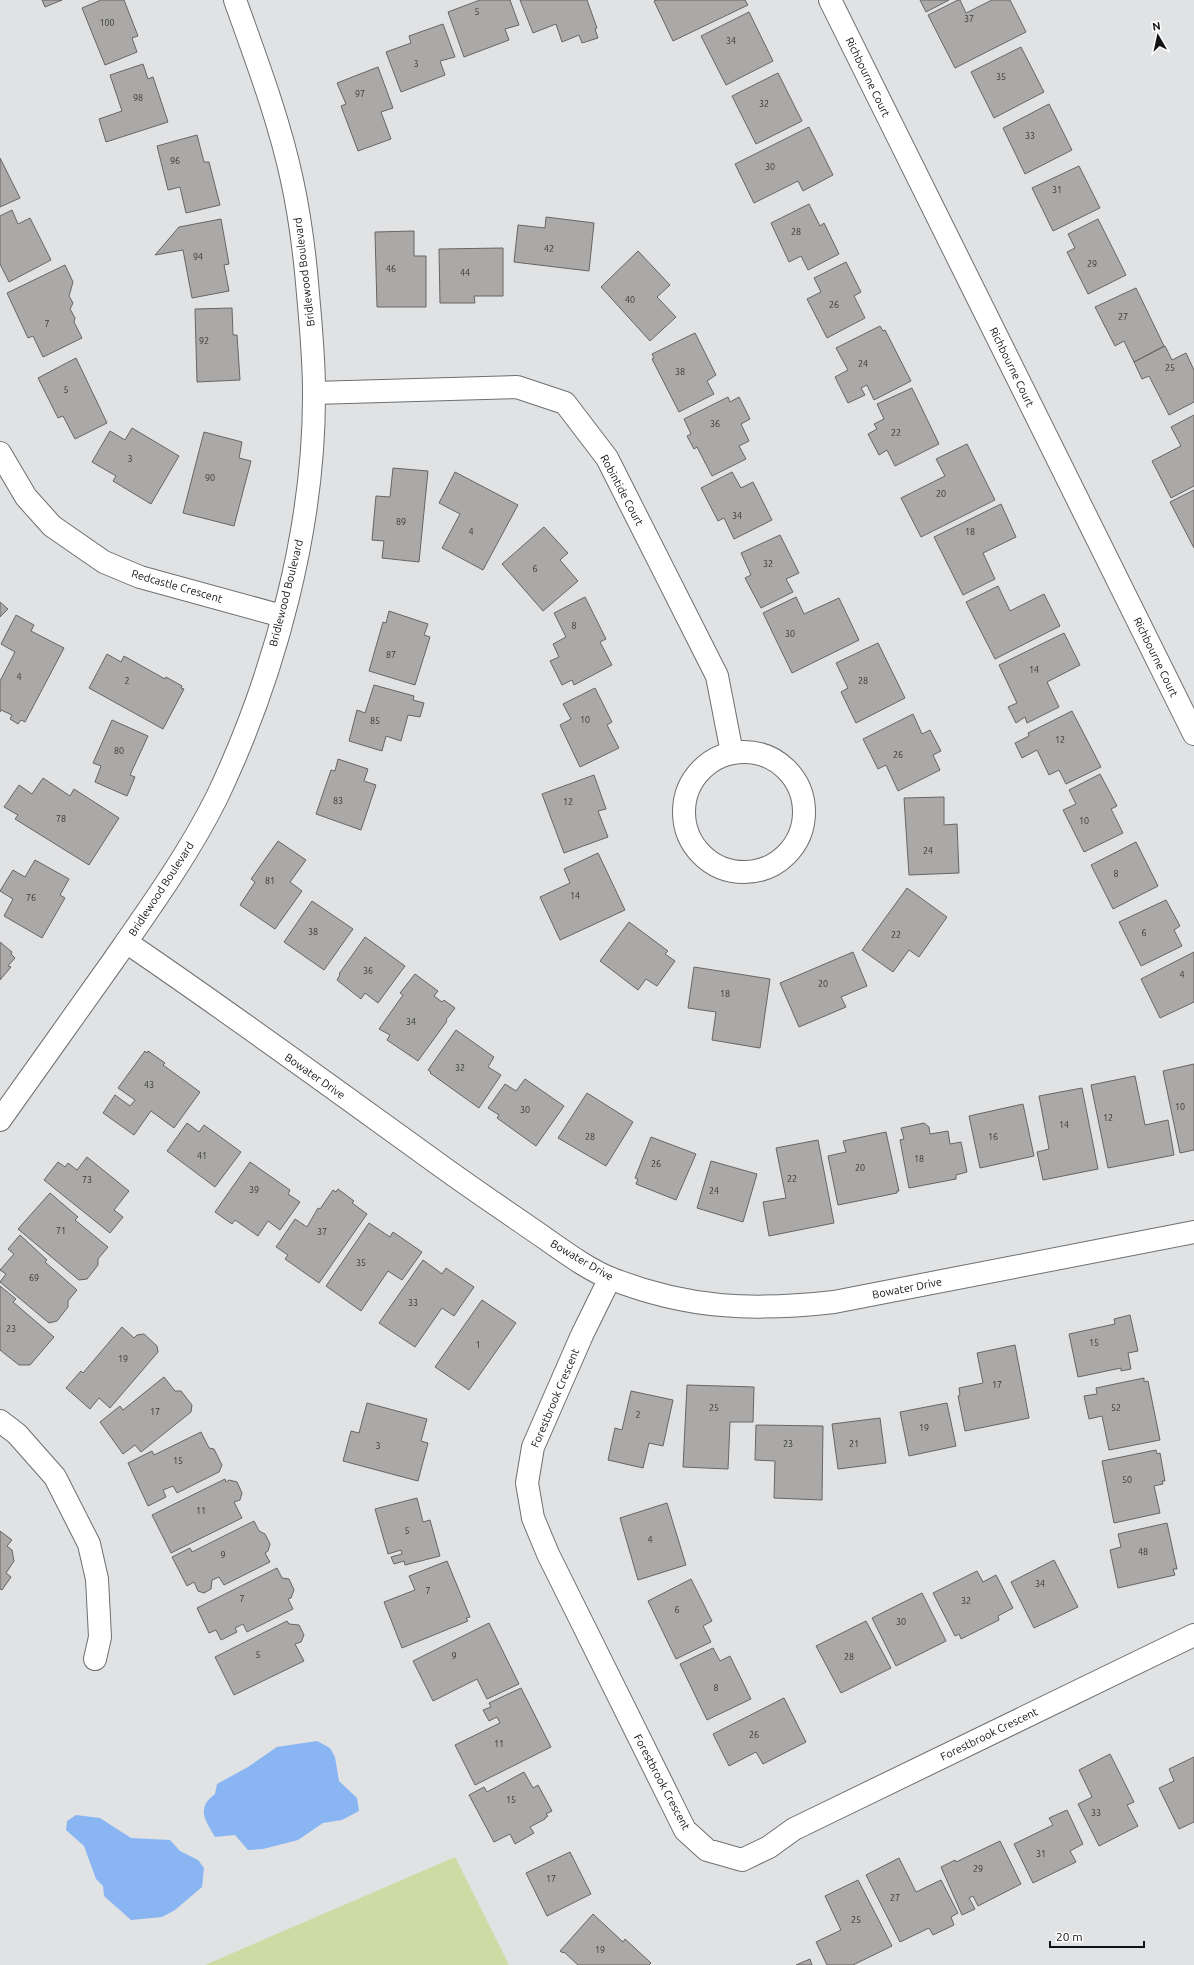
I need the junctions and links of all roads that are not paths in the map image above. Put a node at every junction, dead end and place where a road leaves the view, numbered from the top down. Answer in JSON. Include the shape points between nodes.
{"nodes":[{"id":1,"x":830,"y":0,"type":"edge"},
{"id":2,"x":238,"y":1,"type":"edge"},
{"id":3,"x":314,"y":393,"type":"junction"},
{"id":4,"x":0,"y":453,"type":"edge"},
{"id":5,"x":282,"y":616,"type":"junction"},
{"id":6,"x":1194,"y":734,"type":"edge"},
{"id":7,"x":732,"y":753,"type":"junction"},
{"id":8,"x":126,"y":942,"type":"junction"},
{"id":9,"x":0,"y":1120,"type":"edge"},
{"id":10,"x":1194,"y":1232,"type":"edge"},
{"id":11,"x":610,"y":1278,"type":"junction"},
{"id":12,"x":0,"y":1421,"type":"edge"},
{"id":13,"x":1194,"y":1635,"type":"edge"},
{"id":14,"x":95,"y":1659,"type":"dead end"}],
"edges":[{"from":1,"to":6,"type":"street","name":"Richbourne Court"},
{"from":2,"to":3,"type":"street","name":"Bridlewood Boulevard","via":[[276,119],[292,180],[305,257]]},
{"from":3,"to":5,"type":"street","name":"Bridlewood Boulevard","via":[[306,506]]},
{"from":3,"to":7,"type":"street","name":"Robintide Court","via":[[518,387],[565,403],[607,458],[716,676]]},
{"from":4,"to":5,"type":"street","name":"Redcastle Crescent","via":[[26,497],[52,526],[104,562],[140,577]]},
{"from":5,"to":8,"type":"street","name":"Bridlewood Boulevard","via":[[264,681],[216,798],[187,851]]},
{"from":7,"to":7,"type":"street","via":[[714,759],[699,771],[692,781],[683,805],[684,824],[690,842],[702,856],[717,867],[735,873],[757,872],[776,864],[792,850],[802,831],[804,810],[800,790],[789,772],[773,759],[753,752]]},
{"from":8,"to":9,"type":"street","name":"Bridlewood Boulevard"},
{"from":8,"to":11,"type":"street","name":"Bowater Drive","via":[[493,1203],[570,1255]]},
{"from":10,"to":11,"type":"street","name":"Bowater Drive","via":[[834,1302],[787,1307],[737,1307],[684,1301]]},
{"from":11,"to":13,"type":"street","name":"Forestbrook Crescent","via":[[533,1447],[527,1483],[532,1511],[548,1554],[685,1830],[707,1850],[742,1860],[768,1847],[794,1829]]},
{"from":12,"to":14,"type":"street","via":[[17,1434],[55,1477],[89,1544],[97,1579],[100,1637]]}]}
